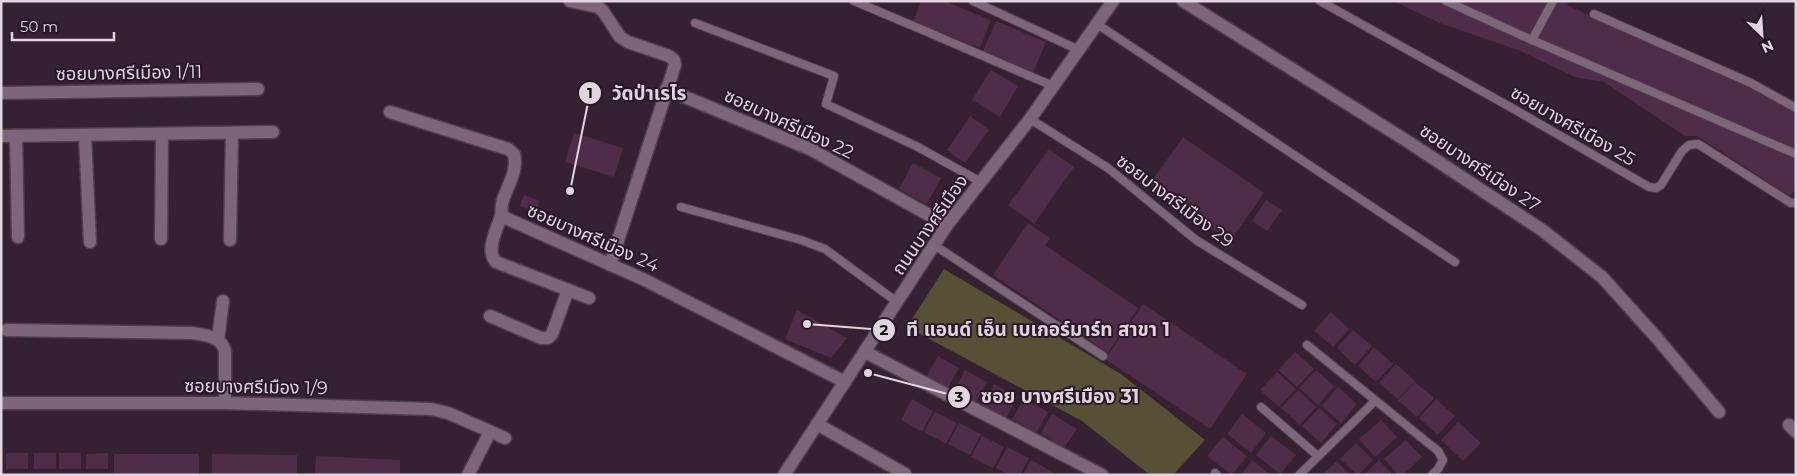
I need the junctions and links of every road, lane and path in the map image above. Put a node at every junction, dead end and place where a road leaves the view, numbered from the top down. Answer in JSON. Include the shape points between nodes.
{"nodes":[{"id":1,"x":570,"y":1,"type":"edge"},
{"id":2,"x":854,"y":1,"type":"edge"},
{"id":3,"x":972,"y":1,"type":"edge"},
{"id":4,"x":1113,"y":1,"type":"edge"},
{"id":5,"x":1183,"y":1,"type":"edge"},
{"id":6,"x":1320,"y":1,"type":"edge"},
{"id":7,"x":1446,"y":1,"type":"edge"},
{"id":8,"x":1553,"y":1,"type":"edge"},
{"id":9,"x":1594,"y":14,"type":"dead end"},
{"id":10,"x":695,"y":23,"type":"dead end"},
{"id":11,"x":1097,"y":24,"type":"junction"},
{"id":12,"x":1532,"y":40,"type":"junction"},
{"id":13,"x":1079,"y":50,"type":"junction"},
{"id":14,"x":1053,"y":86,"type":"junction"},
{"id":15,"x":258,"y":89,"type":"dead end"},
{"id":16,"x":666,"y":89,"type":"junction"},
{"id":17,"x":1,"y":93,"type":"edge"},
{"id":18,"x":1796,"y":108,"type":"edge"},
{"id":19,"x":390,"y":112,"type":"dead end"},
{"id":20,"x":1030,"y":119,"type":"junction"},
{"id":21,"x":273,"y":132,"type":"dead end"},
{"id":22,"x":232,"y":133,"type":"junction"},
{"id":23,"x":162,"y":134,"type":"junction"},
{"id":24,"x":85,"y":135,"type":"junction"},
{"id":25,"x":1,"y":136,"type":"edge"},
{"id":26,"x":16,"y":136,"type":"junction"},
{"id":27,"x":1796,"y":154,"type":"edge"},
{"id":28,"x":981,"y":182,"type":"junction"},
{"id":29,"x":1796,"y":203,"type":"edge"},
{"id":30,"x":681,"y":207,"type":"dead end"},
{"id":31,"x":501,"y":216,"type":"junction"},
{"id":32,"x":947,"y":226,"type":"junction"},
{"id":33,"x":18,"y":237,"type":"dead end"},
{"id":34,"x":161,"y":238,"type":"dead end"},
{"id":35,"x":230,"y":240,"type":"dead end"},
{"id":36,"x":90,"y":242,"type":"dead end"},
{"id":37,"x":934,"y":245,"type":"junction"},
{"id":38,"x":1456,"y":262,"type":"dead end"},
{"id":39,"x":610,"y":265,"type":"junction"},
{"id":40,"x":568,"y":290,"type":"junction"},
{"id":41,"x":590,"y":298,"type":"dead end"},
{"id":42,"x":223,"y":301,"type":"dead end"},
{"id":43,"x":897,"y":302,"type":"junction"},
{"id":44,"x":1302,"y":305,"type":"dead end"},
{"id":45,"x":490,"y":316,"type":"dead end"},
{"id":46,"x":7,"y":330,"type":"dead end"},
{"id":47,"x":218,"y":339,"type":"junction"},
{"id":48,"x":1307,"y":345,"type":"dead end"},
{"id":49,"x":865,"y":352,"type":"junction"},
{"id":50,"x":1103,"y":356,"type":"dead end"},
{"id":51,"x":844,"y":382,"type":"junction"},
{"id":52,"x":1375,"y":401,"type":"junction"},
{"id":53,"x":1,"y":403,"type":"edge"},
{"id":54,"x":225,"y":403,"type":"junction"},
{"id":55,"x":1261,"y":407,"type":"dead end"},
{"id":56,"x":1719,"y":412,"type":"dead end"},
{"id":57,"x":817,"y":424,"type":"junction"},
{"id":58,"x":490,"y":432,"type":"junction"},
{"id":59,"x":505,"y":438,"type":"dead end"},
{"id":60,"x":1318,"y":456,"type":"junction"},
{"id":61,"x":905,"y":474,"type":"edge"},
{"id":62,"x":468,"y":475,"type":"edge"},
{"id":63,"x":784,"y":475,"type":"edge"},
{"id":64,"x":1102,"y":475,"type":"edge"},
{"id":65,"x":1300,"y":475,"type":"edge"},
{"id":66,"x":1432,"y":475,"type":"edge"}],
"edges":[{"from":1,"to":16,"type":"street","via":[[598,7],[620,37],[674,60]]},
{"from":2,"to":14,"type":"lane"},
{"from":3,"to":13,"type":"lane"},
{"from":4,"to":11,"type":"street","name":"ถนนบางศรีเมือง"},
{"from":5,"to":56,"type":"street","name":"ซอยบางศรีเมือง 27","via":[[1408,141],[1542,230],[1602,277]]},
{"from":6,"to":29,"type":"lane","name":"ซอยบางศรีเมือง 25","via":[[1649,187],[1661,185],[1682,151],[1689,145],[1698,144]]},
{"from":7,"to":12,"type":"lane"},
{"from":8,"to":12,"type":"lane"},
{"from":9,"to":18,"type":"lane","via":[[1751,83]]},
{"from":10,"to":28,"type":"lane","via":[[834,76],[826,104],[916,146]]},
{"from":11,"to":13,"type":"street","name":"ถนนบางศรีเมือง"},
{"from":11,"to":38,"type":"lane"},
{"from":12,"to":27,"type":"lane"},
{"from":13,"to":14,"type":"street","name":"ถนนบางศรีเมือง"},
{"from":14,"to":20,"type":"street","name":"ถนนบางศรีเมือง"},
{"from":15,"to":17,"type":"street","name":"ซอยบางศรีเมือง 1/11"},
{"from":16,"to":32,"type":"street","name":"ซอยบางศรีเมือง 22","via":[[810,149]]},
{"from":16,"to":39,"type":"street"},
{"from":19,"to":31,"type":"street","name":"ซอยบางศรีเมือง 24","via":[[508,149],[514,154],[515,171],[502,202]]},
{"from":20,"to":28,"type":"street","name":"ถนนบางศรีเมือง"},
{"from":20,"to":44,"type":"lane","name":"ซอยบางศรีเมือง 29","via":[[1108,168],[1196,240]]},
{"from":21,"to":22,"type":"street"},
{"from":22,"to":23,"type":"street"},
{"from":22,"to":35,"type":"street"},
{"from":23,"to":24,"type":"street"},
{"from":23,"to":34,"type":"street"},
{"from":24,"to":26,"type":"street"},
{"from":24,"to":36,"type":"street"},
{"from":25,"to":26,"type":"street"},
{"from":26,"to":33,"type":"street"},
{"from":28,"to":32,"type":"street","name":"ถนนบางศรีเมือง"},
{"from":30,"to":43,"type":"lane","via":[[825,249]]},
{"from":31,"to":39,"type":"street","name":"ซอยบางศรีเมือง 24"},
{"from":31,"to":40,"type":"street","via":[[491,249],[496,262]]},
{"from":32,"to":37,"type":"street","name":"ถนนบางศรีเมือง"},
{"from":37,"to":43,"type":"street","name":"ถนนบางศรีเมือง"},
{"from":37,"to":50,"type":"lane"},
{"from":39,"to":51,"type":"street","name":"ซอยบางศรีเมือง 24"},
{"from":40,"to":41,"type":"street"},
{"from":40,"to":45,"type":"street","via":[[548,338]]},
{"from":42,"to":47,"type":"street"},
{"from":43,"to":49,"type":"street","name":"ถนนบางศรีเมือง"},
{"from":46,"to":47,"type":"street","via":[[193,333]]},
{"from":47,"to":54,"type":"street","via":[[225,351]]},
{"from":48,"to":52,"type":"lane"},
{"from":49,"to":51,"type":"street","name":"ถนนบางศรีเมือง"},
{"from":49,"to":64,"type":"street"},
{"from":51,"to":57,"type":"street","name":"ถนนบางศรีเมือง"},
{"from":52,"to":60,"type":"lane"},
{"from":52,"to":66,"type":"lane","via":[[1438,451],[1443,460]]},
{"from":53,"to":54,"type":"street","name":"ซอยบางศรีเมือง 1/9"},
{"from":54,"to":58,"type":"street","name":"ซอยบางศรีเมือง 1/9","via":[[431,409]]},
{"from":55,"to":60,"type":"lane"},
{"from":57,"to":61,"type":"street"},
{"from":57,"to":63,"type":"street","name":"ถนนบางศรีเมือง"},
{"from":58,"to":59,"type":"street","name":"ซอยบางศรีเมือง 1/9"},
{"from":58,"to":62,"type":"street"},
{"from":60,"to":65,"type":"lane"}]}
